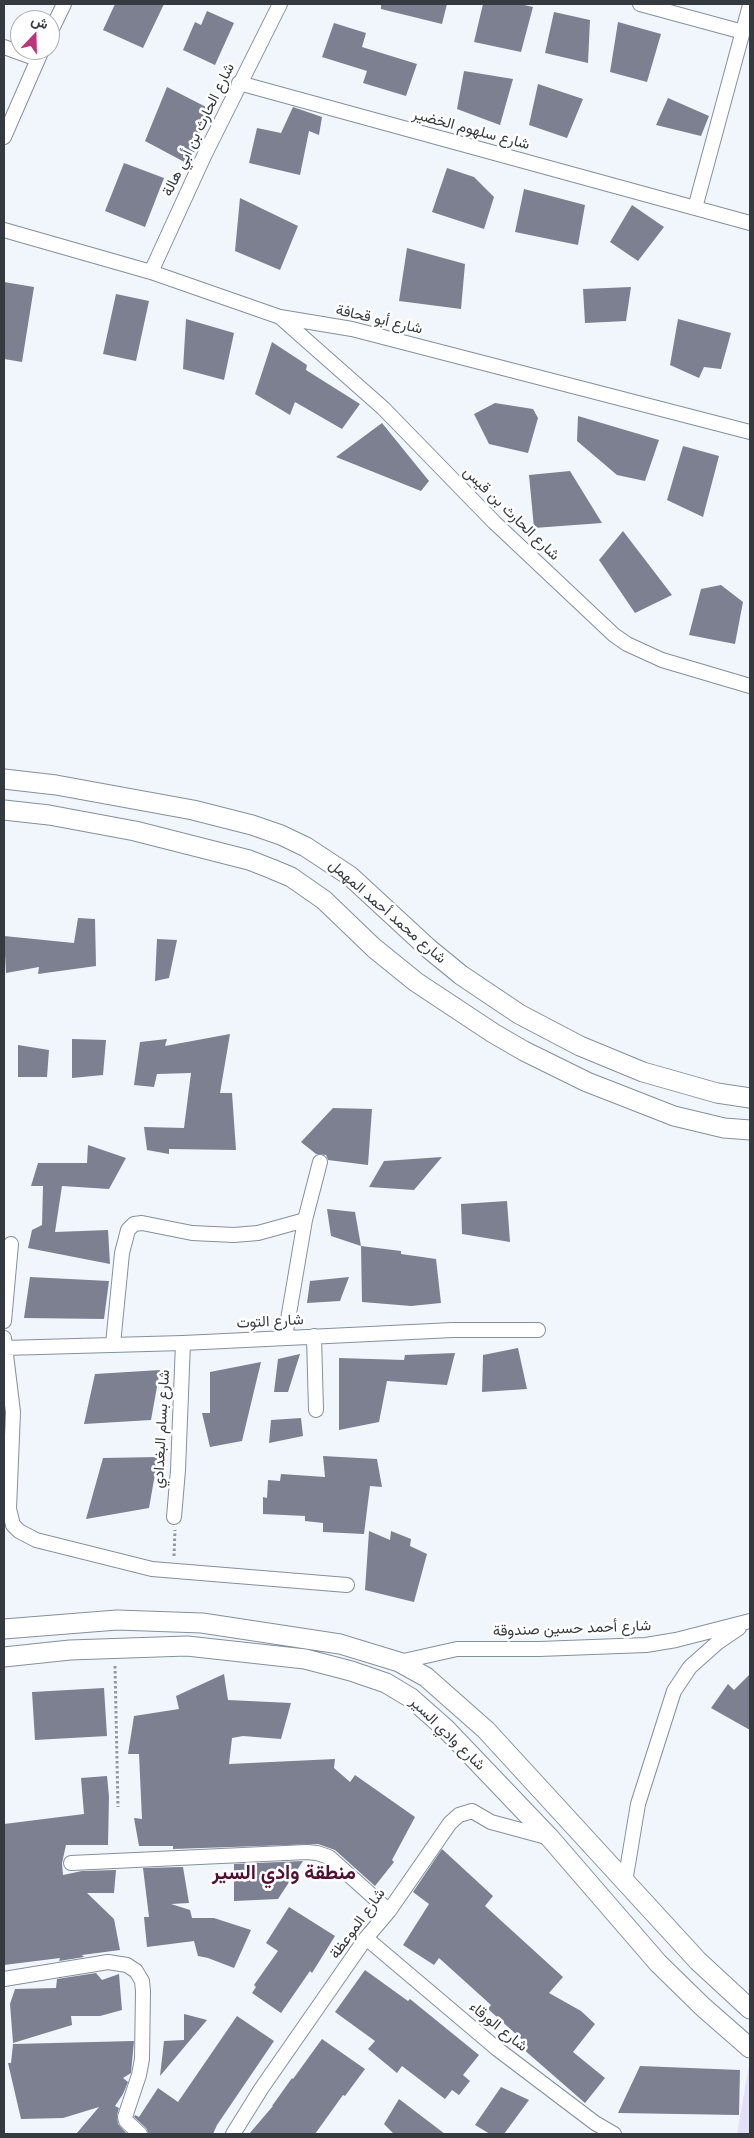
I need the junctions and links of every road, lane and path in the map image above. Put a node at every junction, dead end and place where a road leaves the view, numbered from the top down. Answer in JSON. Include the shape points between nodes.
{"nodes":[{"id":1,"x":280,"y":4,"type":"edge"},
{"id":2,"x":640,"y":4,"type":"edge"},
{"id":3,"x":750,"y":5,"type":"edge"},
{"id":4,"x":743,"y":32,"type":"junction"},
{"id":5,"x":38,"y":60,"type":"edge"},
{"id":6,"x":239,"y":83,"type":"junction"},
{"id":7,"x":4,"y":137,"type":"edge"},
{"id":8,"x":695,"y":208,"type":"junction"},
{"id":9,"x":750,"y":223,"type":"edge"},
{"id":10,"x":4,"y":230,"type":"edge"},
{"id":11,"x":151,"y":272,"type":"junction"},
{"id":12,"x":280,"y":317,"type":"junction"},
{"id":13,"x":750,"y":432,"type":"edge"},
{"id":14,"x":750,"y":686,"type":"edge"},
{"id":15,"x":4,"y":779,"type":"edge"},
{"id":16,"x":4,"y":810,"type":"edge"},
{"id":17,"x":750,"y":1098,"type":"edge"},
{"id":18,"x":750,"y":1130,"type":"edge"},
{"id":19,"x":320,"y":1162,"type":"dead end"},
{"id":20,"x":305,"y":1220,"type":"junction"},
{"id":21,"x":11,"y":1244,"type":"dead end"},
{"id":22,"x":4,"y":1321,"type":"edge"},
{"id":23,"x":538,"y":1330,"type":"dead end"},
{"id":24,"x":314,"y":1336,"type":"junction"},
{"id":25,"x":285,"y":1337,"type":"junction"},
{"id":26,"x":183,"y":1342,"type":"junction"},
{"id":27,"x":4,"y":1344,"type":"edge"},
{"id":28,"x":113,"y":1344,"type":"junction"},
{"id":29,"x":316,"y":1410,"type":"dead end"},
{"id":30,"x":174,"y":1517,"type":"joint"},
{"id":31,"x":173,"y":1571,"type":"junction"},
{"id":32,"x":347,"y":1585,"type":"dead end"},
{"id":33,"x":748,"y":1622,"type":"edge"},
{"id":34,"x":4,"y":1629,"type":"edge"},
{"id":35,"x":115,"y":1648,"type":"junction"},
{"id":36,"x":4,"y":1657,"type":"edge"},
{"id":37,"x":399,"y":1662,"type":"junction"},
{"id":38,"x":386,"y":1683,"type":"junction"},
{"id":39,"x":118,"y":1807,"type":"dead end"},
{"id":40,"x":550,"y":1838,"type":"junction"},
{"id":41,"x":71,"y":1863,"type":"dead end"},
{"id":42,"x":625,"y":1882,"type":"junction"},
{"id":43,"x":389,"y":1911,"type":"junction"},
{"id":44,"x":366,"y":1938,"type":"junction"},
{"id":45,"x":4,"y":1979,"type":"edge"},
{"id":46,"x":750,"y":2009,"type":"edge"},
{"id":47,"x":750,"y":2048,"type":"edge"},
{"id":48,"x":593,"y":2129,"type":"edge"},
{"id":49,"x":140,"y":2134,"type":"edge"},
{"id":50,"x":233,"y":2134,"type":"edge"},
{"id":51,"x":614,"y":2134,"type":"edge"}],
"edges":[{"from":1,"to":6,"type":"street","name":"شارع الحارث بن أبي هالة"},
{"from":2,"to":4,"type":"street"},
{"from":3,"to":4,"type":"street"},
{"from":4,"to":8,"type":"street"},
{"from":5,"to":7,"type":"street"},
{"from":6,"to":8,"type":"street","name":"شارع سلهوم الخضير"},
{"from":6,"to":11,"type":"street","name":"شارع الحارث بن أبي هالة"},
{"from":8,"to":9,"type":"street","name":"شارع سلهوم الخضير"},
{"from":10,"to":11,"type":"street","name":"شارع أبو قحافة"},
{"from":11,"to":12,"type":"street","name":"شارع أبو قحافة"},
{"from":12,"to":13,"type":"street","name":"شارع أبو قحافة","via":[[360,331]]},
{"from":12,"to":14,"type":"street","name":"شارع الحارث بن قيس","via":[[382,408],[494,522],[614,635],[662,660]]},
{"from":15,"to":17,"type":"main road","name":"شارع محمد أحمد المهمل","via":[[193,810],[280,835],[306,847],[350,876],[434,953],[519,1014],[580,1046],[643,1072],[717,1093]]},
{"from":16,"to":18,"type":"main road","via":[[135,831],[249,860],[278,872],[324,900],[374,948],[416,982],[524,1051],[587,1082],[666,1114],[697,1123]]},
{"from":19,"to":20,"type":"street"},
{"from":20,"to":25,"type":"street"},
{"from":20,"to":28,"type":"street","via":[[234,1235],[192,1233],[142,1222],[134,1224],[126,1236],[122,1254]]},
{"from":21,"to":22,"type":"street"},
{"from":23,"to":24,"type":"street","name":"شارع التوت"},
{"from":24,"to":25,"type":"street","name":"شارع التوت"},
{"from":24,"to":29,"type":"street"},
{"from":25,"to":26,"type":"street","name":"شارع التوت"},
{"from":26,"to":28,"type":"street","name":"شارع التوت"},
{"from":26,"to":30,"type":"street","name":"شارع بسام البغدادي"},
{"from":27,"to":28,"type":"street","name":"شارع التوت"},
{"from":27,"to":31,"type":"street","via":[[13,1412],[9,1509],[14,1525],[36,1540],[121,1562]]},
{"from":30,"to":31,"type":"path"},
{"from":31,"to":32,"type":"street"},
{"from":33,"to":37,"type":"street","name":"شارع أحمد حسين صندوقة","via":[[646,1644],[457,1649]]},
{"from":33,"to":42,"type":"street","name":"شارع أحمد حسين صندوقة","via":[[690,1667],[674,1691],[638,1804]]},
{"from":34,"to":37,"type":"main road","name":"شارع وادي السير","via":[[117,1620],[202,1623],[340,1644]]},
{"from":35,"to":36,"type":"main road","name":"شارع وادي السير"},
{"from":35,"to":38,"type":"main road","name":"شارع وادي السير","via":[[187,1646],[273,1654],[332,1665]]},
{"from":35,"to":39,"type":"path"},
{"from":37,"to":38,"type":"main road"},
{"from":37,"to":42,"type":"main road","name":"شارع وادي السير","via":[[426,1677],[486,1730]]},
{"from":38,"to":40,"type":"main road","name":"شارع وادي السير","via":[[411,1698],[445,1728]]},
{"from":40,"to":43,"type":"street","name":"شارع الموعظة","via":[[491,1822],[472,1811],[459,1815],[450,1823]]},
{"from":40,"to":47,"type":"main road","name":"شارع وادي السير","via":[[658,1963]]},
{"from":41,"to":43,"type":"street","via":[[317,1853],[329,1857]]},
{"from":42,"to":46,"type":"main road","name":"شارع وادي السير","via":[[698,1961]]},
{"from":43,"to":44,"type":"street","name":"شارع الموعظة"},
{"from":44,"to":48,"type":"street","name":"شارع الورقاء"},
{"from":44,"to":50,"type":"street","name":"شارع الموعظة"},
{"from":45,"to":49,"type":"street","via":[[108,1962],[127,1965],[136,1971],[143,1991],[142,2059],[125,2116]]},
{"from":48,"to":51,"type":"street","name":"شارع الورقاء"}]}
